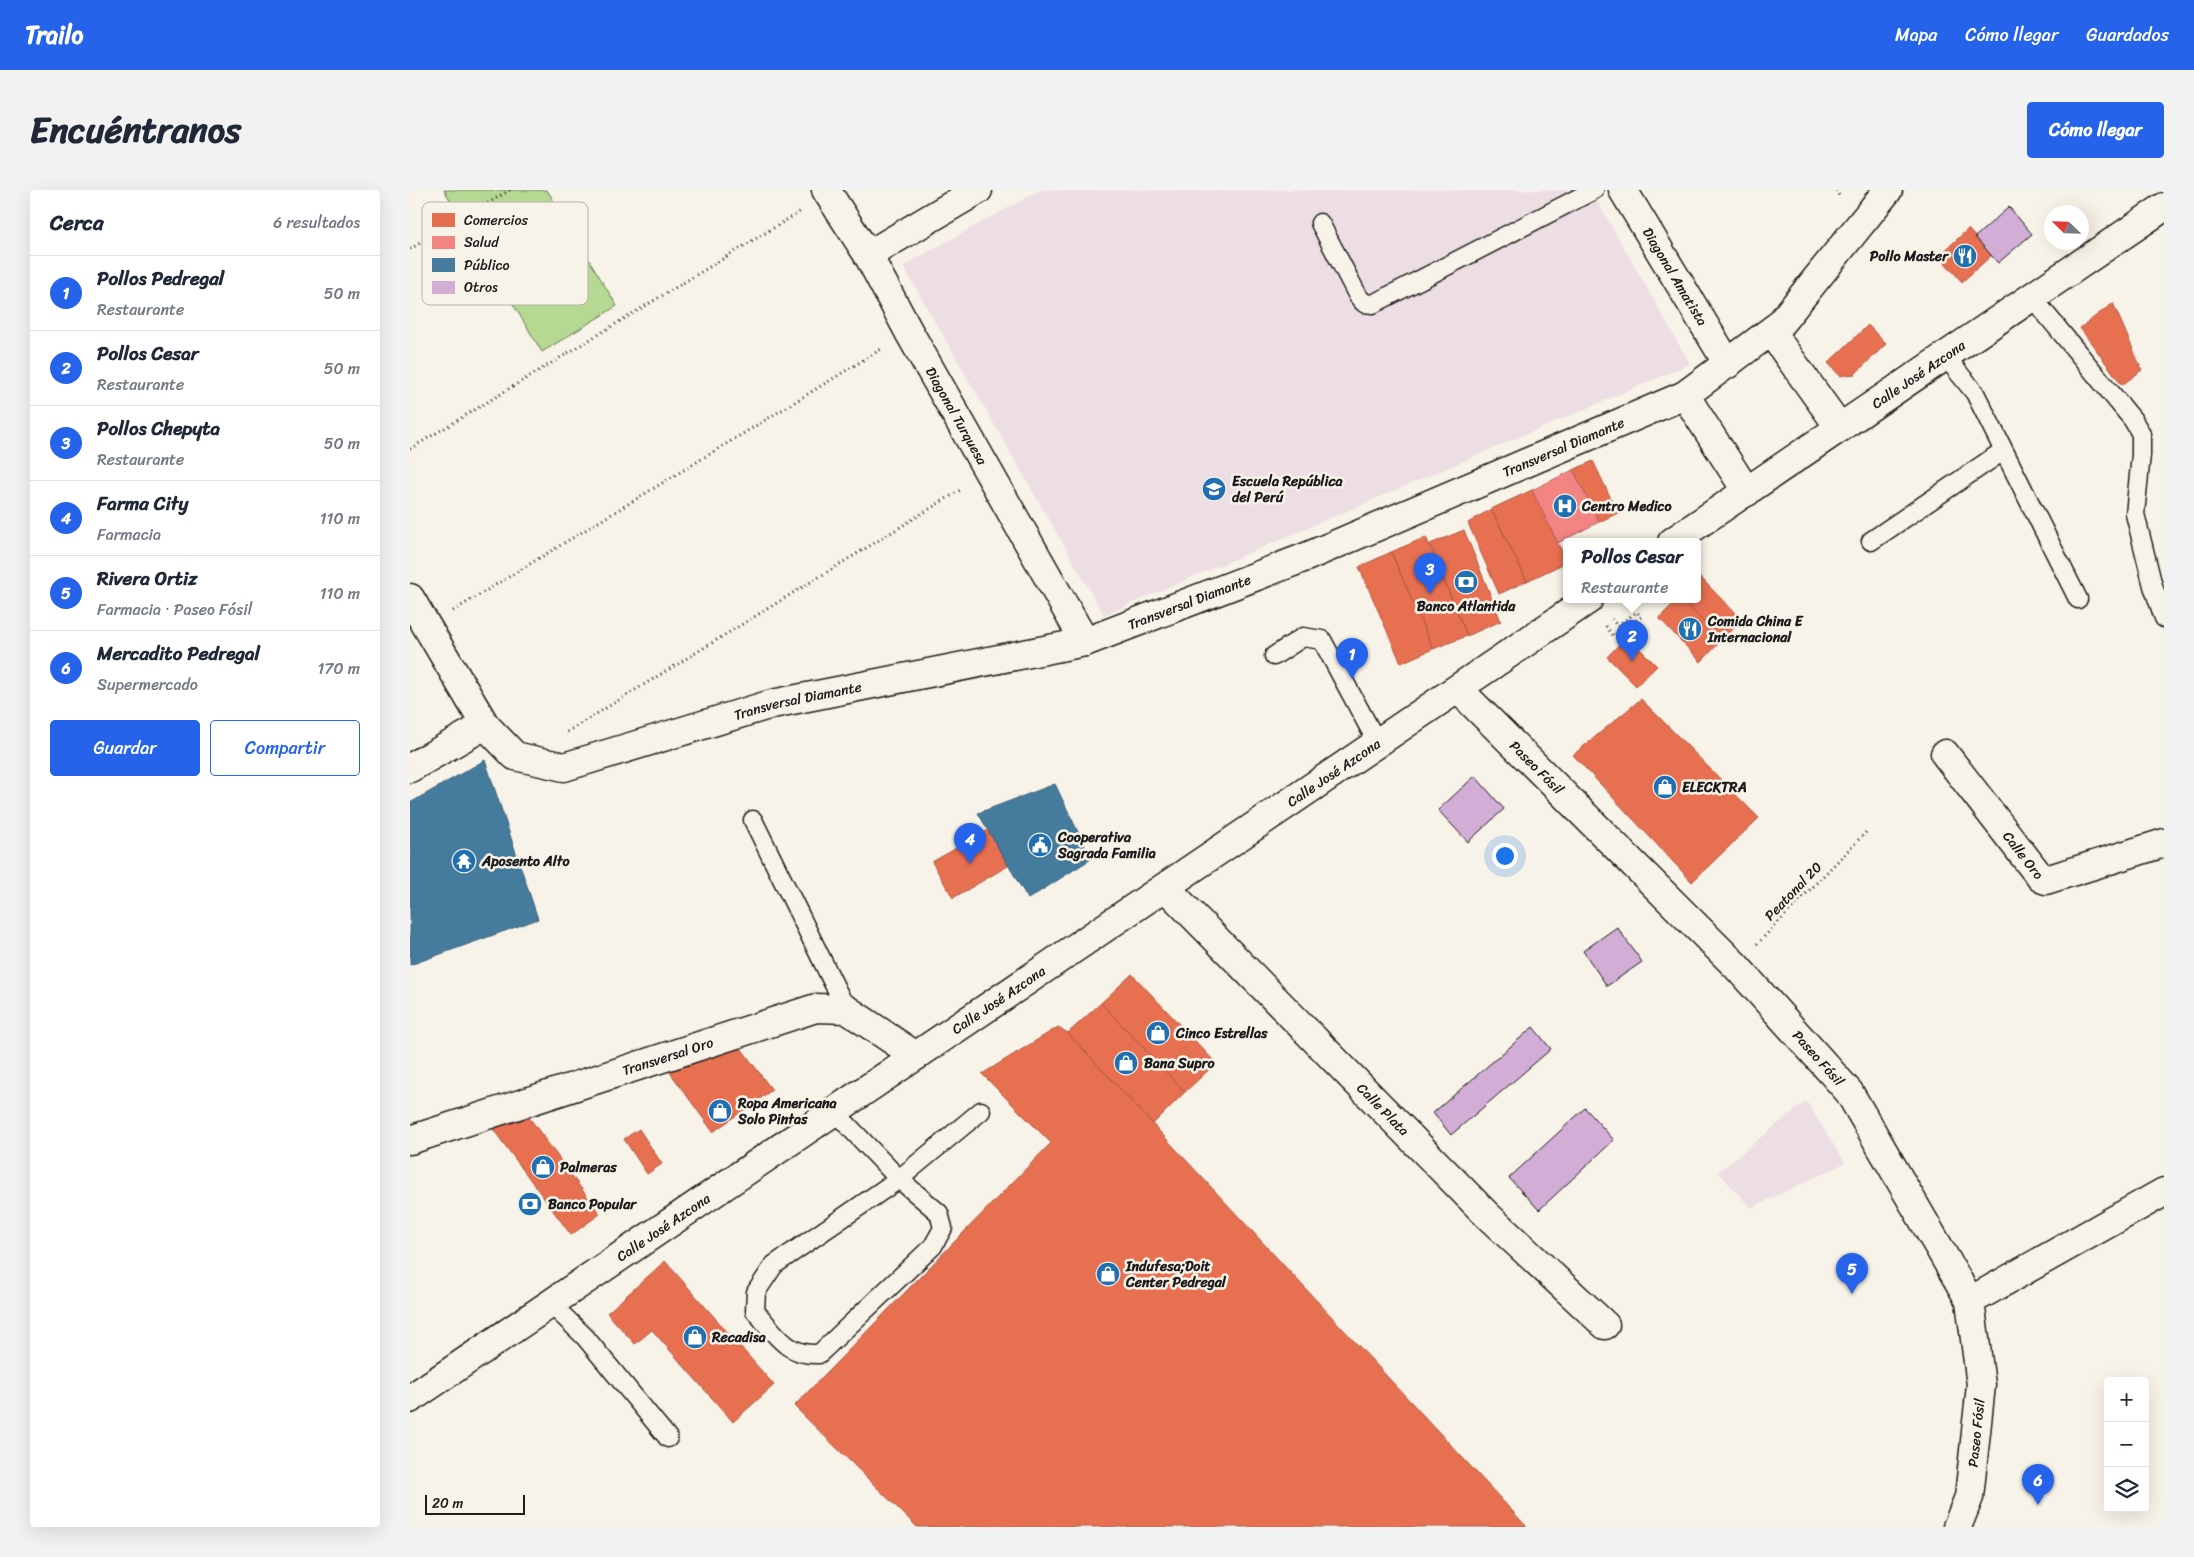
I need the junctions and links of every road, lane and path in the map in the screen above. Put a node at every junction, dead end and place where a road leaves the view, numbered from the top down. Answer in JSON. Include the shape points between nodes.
{"nodes":[{"id":1,"x":510,"y":190,"type":"edge"},
{"id":2,"x":978,"y":190,"type":"edge"},
{"id":3,"x":1594,"y":190,"type":"edge"},
{"id":4,"x":1623,"y":190,"type":"edge"},
{"id":5,"x":1888,"y":190,"type":"edge"},
{"id":6,"x":828,"y":192,"type":"edge"},
{"id":7,"x":490,"y":202,"type":"edge"},
{"id":8,"x":2164,"y":207,"type":"edge"},
{"id":9,"x":1320,"y":223,"type":"dead end"},
{"id":10,"x":422,"y":242,"type":"edge"},
{"id":11,"x":410,"y":249,"type":"edge"},
{"id":12,"x":868,"y":255,"type":"junction"},
{"id":13,"x":2032,"y":296,"type":"junction"},
{"id":14,"x":908,"y":332,"type":"junction"},
{"id":15,"x":1770,"y":332,"type":"junction"},
{"id":16,"x":1945,"y":356,"type":"junction"},
{"id":17,"x":1728,"y":364,"type":"junction"},
{"id":18,"x":1685,"y":395,"type":"junction"},
{"id":19,"x":1840,"y":428,"type":"junction"},
{"id":20,"x":410,"y":449,"type":"edge"},
{"id":21,"x":2004,"y":451,"type":"junction"},
{"id":22,"x":988,"y":473,"type":"junction"},
{"id":23,"x":1746,"y":492,"type":"junction"},
{"id":24,"x":1678,"y":538,"type":"edge"},
{"id":25,"x":1871,"y":541,"type":"dead end"},
{"id":26,"x":410,"y":598,"type":"edge"},
{"id":27,"x":2078,"y":599,"type":"dead end"},
{"id":28,"x":1584,"y":603,"type":"edge"},
{"id":29,"x":2164,"y":618,"type":"edge"},
{"id":30,"x":427,"y":626,"type":"junction"},
{"id":31,"x":1617,"y":626,"type":"dead end"},
{"id":32,"x":1613,"y":636,"type":"dead end"},
{"id":33,"x":1085,"y":642,"type":"junction"},
{"id":34,"x":1274,"y":656,"type":"dead end"},
{"id":35,"x":1458,"y":689,"type":"junction"},
{"id":36,"x":485,"y":725,"type":"junction"},
{"id":37,"x":1378,"y":744,"type":"junction"},
{"id":38,"x":1945,"y":754,"type":"dead end"},
{"id":39,"x":525,"y":757,"type":"junction"},
{"id":40,"x":410,"y":768,"type":"edge"},
{"id":41,"x":753,"y":820,"type":"dead end"},
{"id":42,"x":1867,"y":831,"type":"dead end"},
{"id":43,"x":2164,"y":842,"type":"edge"},
{"id":44,"x":1166,"y":888,"type":"junction"},
{"id":45,"x":1736,"y":966,"type":"junction"},
{"id":46,"x":846,"y":1009,"type":"junction"},
{"id":47,"x":916,"y":1056,"type":"junction"},
{"id":48,"x":834,"y":1111,"type":"junction"},
{"id":49,"x":981,"y":1112,"type":"dead end"},
{"id":50,"x":410,"y":1140,"type":"edge"},
{"id":51,"x":899,"y":1179,"type":"junction"},
{"id":52,"x":2164,"y":1192,"type":"edge"},
{"id":53,"x":1970,"y":1301,"type":"junction"},
{"id":54,"x":551,"y":1304,"type":"junction"},
{"id":55,"x":1605,"y":1325,"type":"dead end"},
{"id":56,"x":410,"y":1399,"type":"edge"},
{"id":57,"x":668,"y":1438,"type":"dead end"},
{"id":58,"x":1957,"y":1527,"type":"edge"}],
"edges":[{"from":1,"to":7,"type":"path"},
{"from":2,"to":12,"type":"street"},
{"from":3,"to":9,"type":"lane","via":[[1373,304],[1364,303],[1358,296]]},
{"from":4,"to":17,"type":"street","name":"Diagonal Amatista"},
{"from":5,"to":15,"type":"street","name":"Transversal Diamante","via":[[1786,318]]},
{"from":6,"to":12,"type":"street","name":"Diagonal Turquesa"},
{"from":6,"to":20,"type":"path"},
{"from":8,"to":13,"type":"street","name":"Calle José Azcona"},
{"from":10,"to":11,"type":"path"},
{"from":12,"to":14,"type":"street","name":"Diagonal Turquesa"},
{"from":13,"to":16,"type":"street","name":"Calle José Azcona"},
{"from":13,"to":29,"type":"lane","via":[[2141,434],[2135,514]]},
{"from":14,"to":22,"type":"street","name":"Diagonal Turquesa"},
{"from":14,"to":30,"type":"path"},
{"from":15,"to":17,"type":"street","name":"Transversal Diamante"},
{"from":15,"to":19,"type":"street"},
{"from":16,"to":19,"type":"street","name":"Calle José Azcona"},
{"from":16,"to":21,"type":"lane","via":[[1975,394]]},
{"from":17,"to":18,"type":"street","name":"Transversal Diamante"},
{"from":18,"to":23,"type":"street"},
{"from":18,"to":33,"type":"street","name":"Transversal Diamante","via":[[1306,557]]},
{"from":19,"to":23,"type":"street","name":"Calle José Azcona"},
{"from":21,"to":25,"type":"lane"},
{"from":21,"to":27,"type":"lane"},
{"from":22,"to":33,"type":"street","name":"Diagonal Turquesa"},
{"from":22,"to":39,"type":"path"},
{"from":23,"to":24,"type":"street","name":"Calle José Azcona"},
{"from":26,"to":30,"type":"street","name":"Transversal Diamante"},
{"from":28,"to":35,"type":"street","name":"Calle José Azcona"},
{"from":30,"to":36,"type":"street","name":"Transversal Diamante"},
{"from":31,"to":32,"type":"path","via":[[1637,612],[1641,617]]},
{"from":33,"to":39,"type":"street","name":"Transversal Diamante","via":[[772,704],[564,767]]},
{"from":34,"to":37,"type":"lane","via":[[1303,637],[1322,640]]},
{"from":35,"to":37,"type":"street","name":"Calle José Azcona"},
{"from":35,"to":45,"type":"street","name":"Paseo Fósil"},
{"from":36,"to":39,"type":"street","name":"Transversal Diamante","via":[[515,756]]},
{"from":36,"to":40,"type":"street"},
{"from":37,"to":44,"type":"street","name":"Calle José Azcona"},
{"from":38,"to":43,"type":"street","name":"Calle Oro","via":[[2041,878],[2046,880]]},
{"from":41,"to":46,"type":"lane"},
{"from":42,"to":45,"type":"path","name":"Peatonal 20"},
{"from":44,"to":47,"type":"street","name":"Calle José Azcona"},
{"from":44,"to":55,"type":"street","name":"Calle Plata","via":[[1488,1216]]},
{"from":45,"to":53,"type":"street","name":"Paseo Fósil","via":[[1849,1092]]},
{"from":46,"to":47,"type":"street"},
{"from":46,"to":50,"type":"street","name":"Transversal Oro","via":[[816,1008]]},
{"from":47,"to":48,"type":"street","name":"Calle José Azcona"},
{"from":48,"to":51,"type":"lane"},
{"from":48,"to":54,"type":"street","name":"Calle José Azcona"},
{"from":49,"to":51,"type":"lane"},
{"from":51,"to":51,"type":"lane","via":[[940,1213],[943,1228],[933,1246],[819,1354],[804,1355],[787,1347],[755,1311],[756,1292],[765,1278],[774,1265]]},
{"from":52,"to":53,"type":"street"},
{"from":53,"to":58,"type":"street","name":"Paseo Fósil","via":[[1981,1386],[1969,1497]]},
{"from":54,"to":56,"type":"street","name":"Calle José Azcona"},
{"from":54,"to":57,"type":"lane","via":[[585,1337]]}]}
